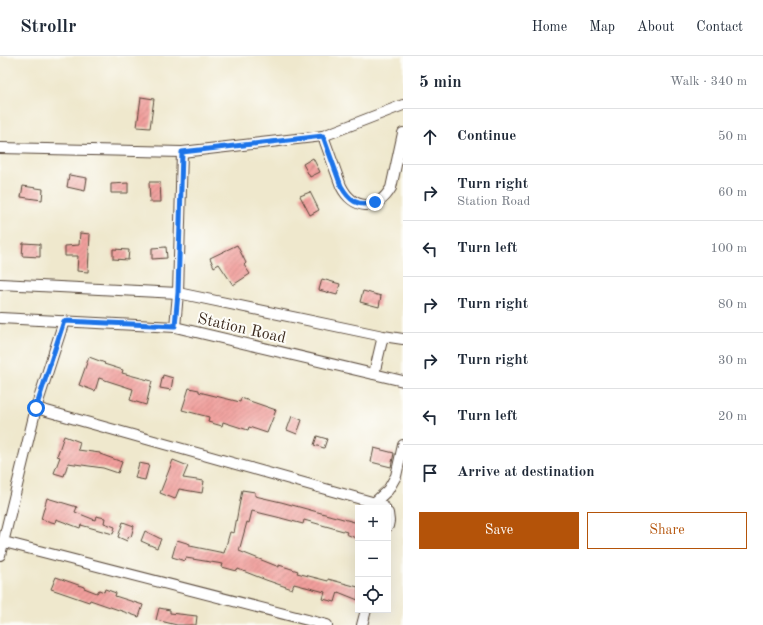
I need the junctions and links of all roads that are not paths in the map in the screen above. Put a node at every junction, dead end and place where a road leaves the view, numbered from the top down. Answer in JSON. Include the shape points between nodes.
{"nodes":[{"id":1,"x":403,"y":105,"type":"edge"},
{"id":2,"x":403,"y":133,"type":"edge"},
{"id":3,"x":323,"y":136,"type":"junction"},
{"id":4,"x":0,"y":148,"type":"edge"},
{"id":5,"x":182,"y":152,"type":"junction"},
{"id":6,"x":0,"y":284,"type":"edge"},
{"id":7,"x":178,"y":293,"type":"junction"},
{"id":8,"x":0,"y":318,"type":"edge"},
{"id":9,"x":64,"y":321,"type":"junction"},
{"id":10,"x":175,"y":326,"type":"junction"},
{"id":11,"x":383,"y":336,"type":"junction"},
{"id":12,"x":403,"y":338,"type":"edge"},
{"id":13,"x":374,"y":374,"type":"junction"},
{"id":14,"x":403,"y":381,"type":"edge"},
{"id":15,"x":36,"y":408,"type":"junction"},
{"id":16,"x":403,"y":445,"type":"edge"},
{"id":17,"x":374,"y":503,"type":"junction"},
{"id":18,"x":380,"y":505,"type":"edge"},
{"id":19,"x":4,"y":542,"type":"junction"},
{"id":20,"x":0,"y":555,"type":"edge"},
{"id":21,"x":365,"y":613,"type":"edge"},
{"id":22,"x":327,"y":625,"type":"edge"},
{"id":23,"x":362,"y":625,"type":"edge"}],
"edges":[{"from":1,"to":3,"type":"street"},
{"from":2,"to":3,"type":"street","via":[[391,188],[382,199],[367,205],[358,204],[345,193]]},
{"from":3,"to":5,"type":"street"},
{"from":4,"to":5,"type":"street"},
{"from":5,"to":7,"type":"street"},
{"from":6,"to":7,"type":"street"},
{"from":7,"to":10,"type":"street"},
{"from":7,"to":11,"type":"street"},
{"from":8,"to":9,"type":"street","name":"Station Road"},
{"from":9,"to":10,"type":"street","name":"Station Road"},
{"from":9,"to":15,"type":"street"},
{"from":10,"to":13,"type":"street","name":"Station Road"},
{"from":11,"to":12,"type":"street"},
{"from":11,"to":13,"type":"street"},
{"from":13,"to":14,"type":"street","name":"Station Road"},
{"from":15,"to":17,"type":"street"},
{"from":15,"to":19,"type":"street"},
{"from":16,"to":17,"type":"street","via":[[396,476],[388,490]]},
{"from":17,"to":18,"type":"street"},
{"from":19,"to":20,"type":"street"},
{"from":19,"to":22,"type":"street"},
{"from":21,"to":23,"type":"street"}]}
